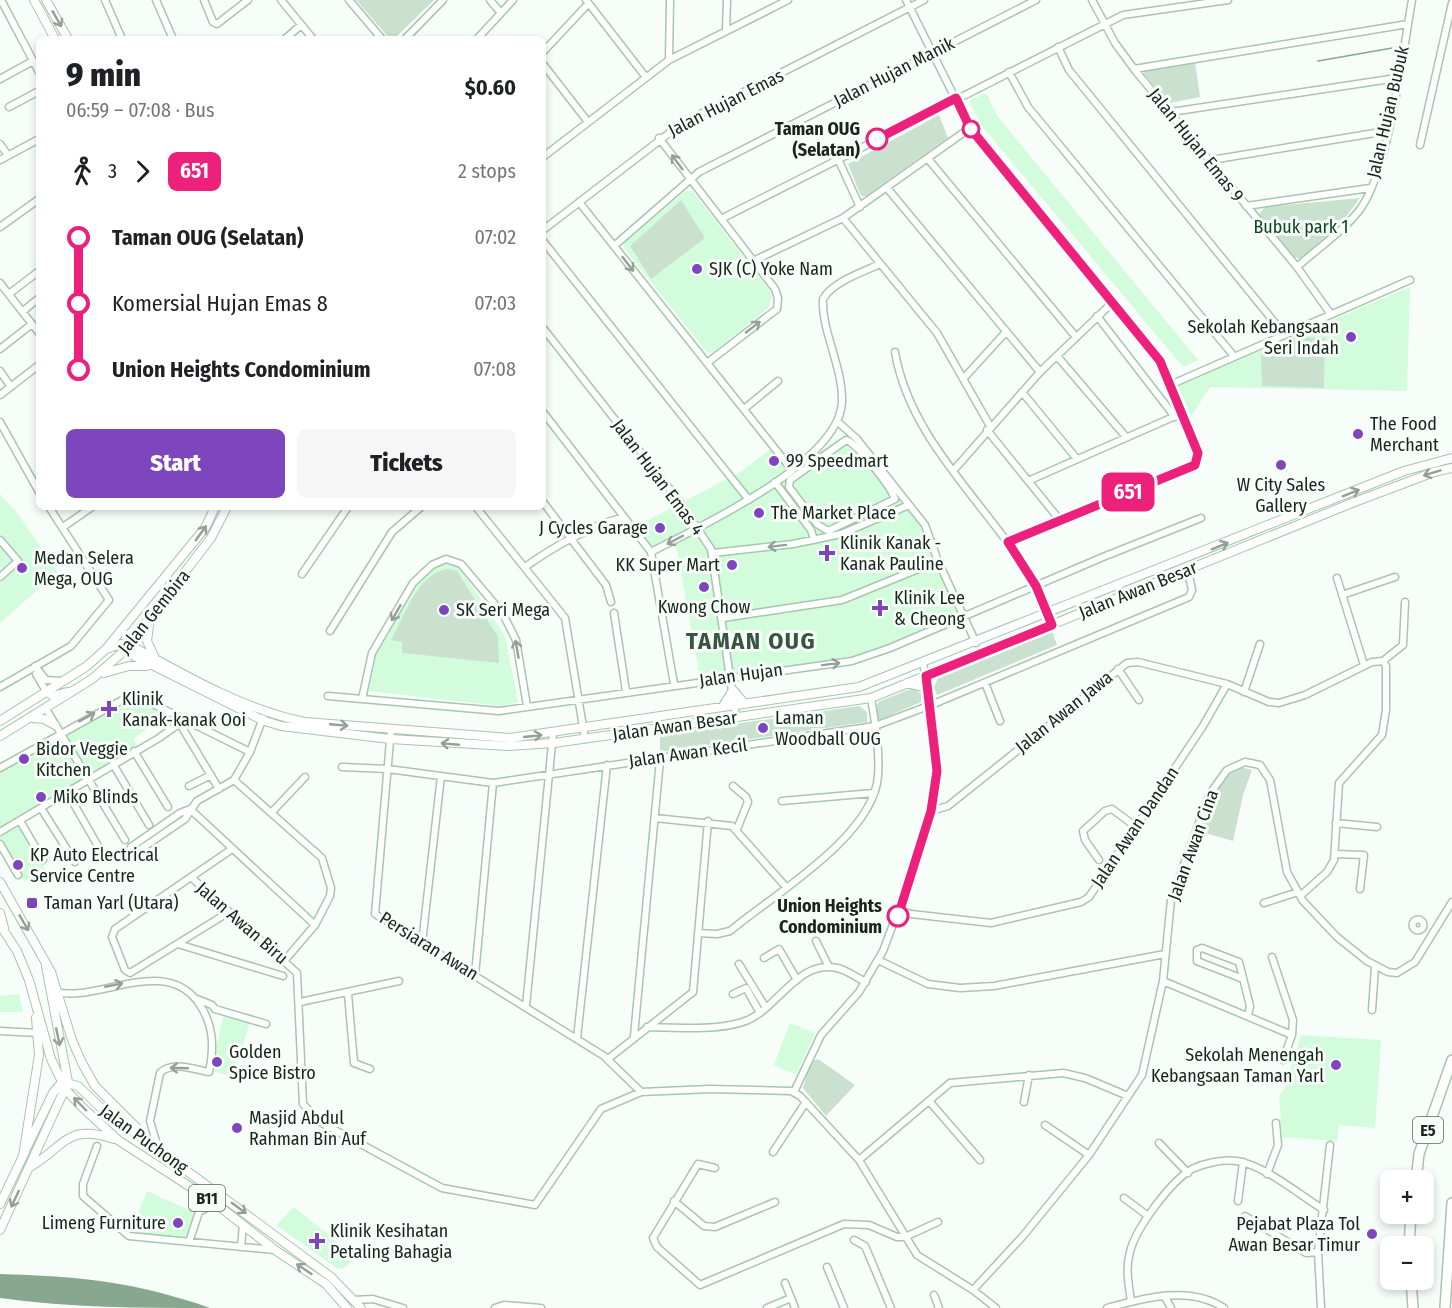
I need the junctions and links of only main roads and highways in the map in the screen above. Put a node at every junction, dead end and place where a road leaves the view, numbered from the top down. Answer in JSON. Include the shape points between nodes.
{"nodes":[{"id":1,"x":34,"y":0,"type":"edge"},
{"id":2,"x":46,"y":0,"type":"edge"},
{"id":3,"x":53,"y":36,"type":"edge"},
{"id":4,"x":66,"y":36,"type":"edge"},
{"id":5,"x":1452,"y":458,"type":"edge"},
{"id":6,"x":1452,"y":468,"type":"edge"},
{"id":7,"x":214,"y":510,"type":"edge"},
{"id":8,"x":225,"y":510,"type":"edge"},
{"id":9,"x":1277,"y":523,"type":"junction"},
{"id":10,"x":1291,"y":528,"type":"junction"},
{"id":11,"x":151,"y":618,"type":"junction"},
{"id":12,"x":125,"y":628,"type":"junction"},
{"id":13,"x":125,"y":646,"type":"junction"},
{"id":14,"x":106,"y":649,"type":"junction"},
{"id":15,"x":155,"y":663,"type":"junction"},
{"id":16,"x":98,"y":675,"type":"junction"},
{"id":17,"x":41,"y":683,"type":"road end"},
{"id":18,"x":907,"y":683,"type":"junction"},
{"id":19,"x":80,"y":687,"type":"junction"},
{"id":20,"x":43,"y":693,"type":"junction"},
{"id":21,"x":929,"y":693,"type":"road end"},
{"id":22,"x":31,"y":701,"type":"junction"},
{"id":23,"x":744,"y":703,"type":"junction"},
{"id":24,"x":723,"y":706,"type":"junction"},
{"id":25,"x":46,"y":709,"type":"junction"},
{"id":26,"x":32,"y":718,"type":"junction"},
{"id":27,"x":0,"y":721,"type":"edge"},
{"id":28,"x":57,"y":729,"type":"road end"},
{"id":29,"x":0,"y":736,"type":"edge"},
{"id":30,"x":0,"y":882,"type":"edge"},
{"id":31,"x":0,"y":913,"type":"edge"},
{"id":32,"x":2,"y":927,"type":"edge"},
{"id":33,"x":4,"y":937,"type":"edge"},
{"id":34,"x":46,"y":964,"type":"junction"},
{"id":35,"x":30,"y":984,"type":"junction"},
{"id":36,"x":1452,"y":1060,"type":"edge"},
{"id":37,"x":66,"y":1085,"type":"junction"},
{"id":38,"x":118,"y":1140,"type":"junction"},
{"id":39,"x":148,"y":1141,"type":"junction"},
{"id":40,"x":23,"y":1156,"type":"junction"},
{"id":41,"x":29,"y":1168,"type":"junction"},
{"id":42,"x":1417,"y":1170,"type":"edge"},
{"id":43,"x":1452,"y":1203,"type":"edge"},
{"id":44,"x":0,"y":1204,"type":"edge"},
{"id":45,"x":0,"y":1230,"type":"edge"},
{"id":46,"x":1412,"y":1290,"type":"edge"},
{"id":47,"x":347,"y":1308,"type":"edge"},
{"id":48,"x":361,"y":1308,"type":"edge"},
{"id":49,"x":1413,"y":1308,"type":"edge"},
{"id":50,"x":1445,"y":1308,"type":"edge"}],
"edges":[{"from":1,"to":3,"type":"main road"},
{"from":2,"to":4,"type":"main road","one_way":true},
{"from":9,"to":5,"type":"main road","name":"Jalan Awan Besar","one_way":true,"via":[[1410,469]]},
{"from":6,"to":10,"type":"main road","name":"Jalan Awan Besar","one_way":true},
{"from":12,"to":7,"type":"main road","name":"Jalan Gembira","one_way":true,"via":[[205,528]]},
{"from":8,"to":11,"type":"main road","name":"Jalan Gembira","via":[[211,538]]},
{"from":9,"to":10,"type":"main road"},
{"from":23,"to":9,"type":"main road","name":"Jalan Awan Besar","one_way":true,"via":[[858,687]]},
{"from":10,"to":18,"type":"main road","name":"Jalan Awan Besar"},
{"from":11,"to":13,"type":"main road","name":"Jalan Gembira"},
{"from":11,"to":15,"type":"main road","via":[[146,632]]},
{"from":12,"to":13,"type":"main road"},
{"from":12,"to":14,"type":"main road","name":"Jalan Gembira"},
{"from":13,"to":14,"type":"main road"},
{"from":13,"to":15,"type":"main road","name":"Jalan Awan Besar"},
{"from":13,"to":16,"type":"main road","name":"Jalan Gembira"},
{"from":14,"to":20,"type":"main road","name":"Jalan Gembira","via":[[87,666]]},
{"from":15,"to":16,"type":"main road"},
{"from":18,"to":15,"type":"main road","name":"Jalan Awan Besar","one_way":true,"via":[[871,698],[554,743],[482,746],[303,730],[262,720]]},
{"from":15,"to":24,"type":"main road","name":"Jalan Awan Besar","one_way":true,"via":[[266,711],[305,722],[483,737],[553,734]]},
{"from":16,"to":19,"type":"main road","name":"Jalan Gembira"},
{"from":17,"to":20,"type":"main road"},
{"from":18,"to":21,"type":"main road"},
{"from":19,"to":20,"type":"main road","via":[[53,696]]},
{"from":19,"to":25,"type":"main road","name":"Jalan Gembira"},
{"from":20,"to":22,"type":"main road","name":"Jalan Gembira"},
{"from":22,"to":25,"type":"main road","via":[[40,700]]},
{"from":22,"to":27,"type":"main road","name":"Jalan Gembira"},
{"from":23,"to":24,"type":"main road","name":"Jalan Awan Besar"},
{"from":23,"to":24,"type":"main road","via":[[733,690]]},
{"from":25,"to":26,"type":"main road","name":"Jalan Gembira"},
{"from":26,"to":28,"type":"main road","via":[[44,719]]},
{"from":26,"to":29,"type":"main road","name":"Jalan Gembira"},
{"from":30,"to":34,"type":"main road","one_way":true},
{"from":31,"to":32,"type":"main road"},
{"from":32,"to":33,"type":"main road"},
{"from":33,"to":35,"type":"main road"},
{"from":34,"to":37,"type":"main road","one_way":true},
{"from":34,"to":39,"type":"main road","via":[[72,1040],[95,1086]]},
{"from":35,"to":37,"type":"main road","via":[[51,1059]]},
{"from":35,"to":40,"type":"main road","via":[[39,1055]]},
{"from":36,"to":42,"type":"highway","number":"E5","via":[[1419,1154]]},
{"from":38,"to":37,"type":"main road","name":"Jalan Puchong","number":"B11","one_way":true},
{"from":37,"to":39,"type":"main road","name":"Jalan Puchong","number":"B11","via":[[78,1086]]},
{"from":37,"to":40,"type":"main road","via":[[53,1093]]},
{"from":37,"to":41,"type":"main road"},
{"from":38,"to":41,"type":"main road","via":[[98,1133],[74,1134]]},
{"from":47,"to":38,"type":"main road","name":"Jalan Puchong","number":"B11","one_way":true,"via":[[326,1284],[215,1203]]},
{"from":39,"to":48,"type":"main road","name":"Jalan Puchong","number":"B11","one_way":true,"via":[[331,1277]]},
{"from":40,"to":44,"type":"main road"},
{"from":41,"to":45,"type":"main road","one_way":true},
{"from":43,"to":50,"type":"highway"},
{"from":46,"to":49,"type":"highway"}]}
